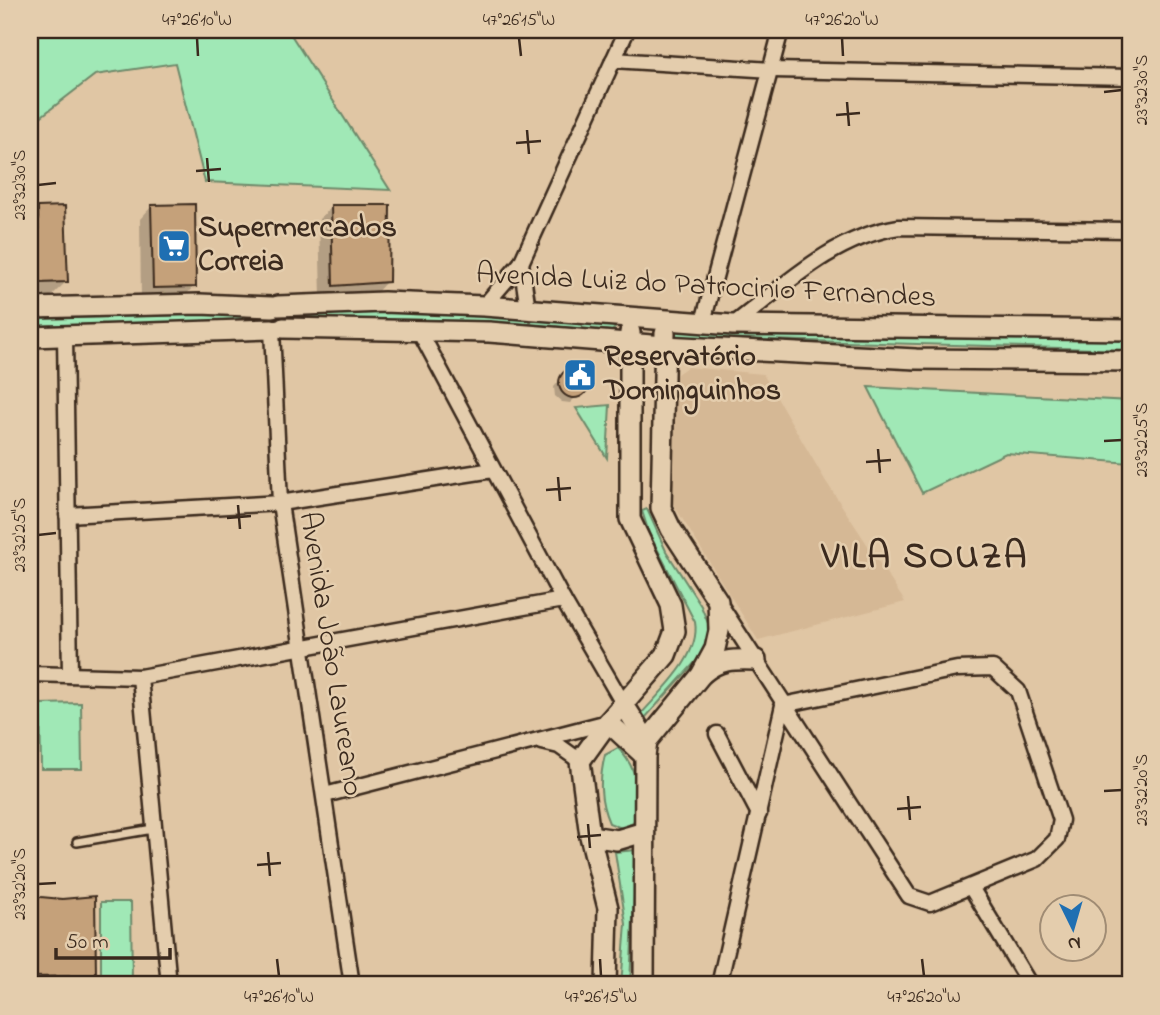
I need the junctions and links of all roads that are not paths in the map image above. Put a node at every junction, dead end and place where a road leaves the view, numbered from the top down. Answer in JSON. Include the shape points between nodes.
{"nodes":[{"id":1,"x":626,"y":30,"type":"edge"},
{"id":2,"x":781,"y":30,"type":"edge"},
{"id":3,"x":613,"y":60,"type":"junction"},
{"id":4,"x":773,"y":70,"type":"junction"},
{"id":5,"x":1130,"y":77,"type":"edge"},
{"id":6,"x":1130,"y":230,"type":"edge"},
{"id":7,"x":521,"y":263,"type":"junction"},
{"id":8,"x":484,"y":306,"type":"junction"},
{"id":9,"x":275,"y":307,"type":"junction"},
{"id":10,"x":30,"y":308,"type":"edge"},
{"id":11,"x":528,"y":309,"type":"junction"},
{"id":12,"x":631,"y":317,"type":"junction"},
{"id":13,"x":665,"y":320,"type":"junction"},
{"id":14,"x":703,"y":322,"type":"junction"},
{"id":15,"x":733,"y":325,"type":"junction"},
{"id":16,"x":277,"y":328,"type":"junction"},
{"id":17,"x":419,"y":330,"type":"junction"},
{"id":18,"x":1130,"y":330,"type":"edge"},
{"id":19,"x":30,"y":337,"type":"edge"},
{"id":20,"x":65,"y":337,"type":"junction"},
{"id":21,"x":630,"y":343,"type":"junction"},
{"id":22,"x":664,"y":346,"type":"junction"},
{"id":23,"x":1130,"y":361,"type":"edge"},
{"id":24,"x":628,"y":441,"type":"junction"},
{"id":25,"x":660,"y":441,"type":"junction"},
{"id":26,"x":493,"y":470,"type":"junction"},
{"id":27,"x":280,"y":503,"type":"junction"},
{"id":28,"x":67,"y":515,"type":"junction"},
{"id":29,"x":563,"y":600,"type":"junction"},
{"id":30,"x":718,"y":601,"type":"junction"},
{"id":31,"x":300,"y":648,"type":"junction"},
{"id":32,"x":756,"y":660,"type":"junction"},
{"id":33,"x":30,"y":674,"type":"edge"},
{"id":34,"x":70,"y":675,"type":"junction"},
{"id":35,"x":701,"y":675,"type":"junction"},
{"id":36,"x":140,"y":677,"type":"junction"},
{"id":37,"x":624,"y":705,"type":"junction"},
{"id":38,"x":783,"y":705,"type":"junction"},
{"id":39,"x":608,"y":722,"type":"junction"},
{"id":40,"x":717,"y":734,"type":"dead end"},
{"id":41,"x":537,"y":741,"type":"junction"},
{"id":42,"x":646,"y":749,"type":"junction"},
{"id":43,"x":580,"y":761,"type":"junction"},
{"id":44,"x":325,"y":795,"type":"junction"},
{"id":45,"x":759,"y":814,"type":"junction"},
{"id":46,"x":153,"y":828,"type":"junction"},
{"id":47,"x":644,"y":832,"type":"junction"},
{"id":48,"x":590,"y":836,"type":"junction"},
{"id":49,"x":78,"y":842,"type":"dead end"},
{"id":50,"x":972,"y":888,"type":"junction"},
{"id":51,"x":169,"y":985,"type":"edge"},
{"id":52,"x":352,"y":985,"type":"edge"},
{"id":53,"x":606,"y":985,"type":"edge"},
{"id":54,"x":644,"y":985,"type":"edge"},
{"id":55,"x":719,"y":985,"type":"edge"},
{"id":56,"x":1030,"y":985,"type":"edge"}],
"edges":[{"from":1,"to":3,"type":"street"},
{"from":2,"to":4,"type":"street"},
{"from":3,"to":4,"type":"street"},
{"from":3,"to":7,"type":"street"},
{"from":4,"to":5,"type":"street"},
{"from":4,"to":14,"type":"street"},
{"from":6,"to":15,"type":"street","via":[[899,228],[871,232],[836,247]]},
{"from":7,"to":8,"type":"street"},
{"from":7,"to":11,"type":"street"},
{"from":8,"to":9,"type":"main road","name":"Avenida Luiz do Patrocinio Fernandes","via":[[384,302]]},
{"from":8,"to":11,"type":"main road","name":"Avenida Luiz do Patrocinio Fernandes"},
{"from":9,"to":10,"type":"main road","name":"Avenida Luiz do Patrocinio Fernandes"},
{"from":9,"to":16,"type":"main road","via":[[288,314],[288,322]]},
{"from":11,"to":12,"type":"main road","name":"Avenida Luiz do Patrocinio Fernandes"},
{"from":12,"to":13,"type":"main road","name":"Avenida Luiz do Patrocinio Fernandes"},
{"from":12,"to":21,"type":"main road"},
{"from":13,"to":14,"type":"main road","name":"Avenida Luiz do Patrocinio Fernandes"},
{"from":13,"to":22,"type":"main road"},
{"from":14,"to":15,"type":"main road","name":"Avenida Luiz do Patrocinio Fernandes"},
{"from":15,"to":18,"type":"main road","name":"Avenida Luiz do Patrocinio Fernandes"},
{"from":16,"to":17,"type":"main road","name":"Avenida Luiz do Patrocinio Fernandes"},
{"from":16,"to":20,"type":"main road","name":"Avenida Luiz do Patrocinio Fernandes"},
{"from":16,"to":27,"type":"street","name":"Avenida João Laureano"},
{"from":17,"to":21,"type":"main road","name":"Avenida Luiz do Patrocinio Fernandes"},
{"from":17,"to":26,"type":"street"},
{"from":19,"to":20,"type":"main road","name":"Avenida Luiz do Patrocinio Fernandes"},
{"from":20,"to":28,"type":"street"},
{"from":21,"to":22,"type":"main road","name":"Avenida Luiz do Patrocinio Fernandes"},
{"from":21,"to":24,"type":"main road"},
{"from":22,"to":23,"type":"main road","name":"Avenida Luiz do Patrocinio Fernandes","via":[[916,359]]},
{"from":22,"to":25,"type":"main road"},
{"from":24,"to":25,"type":"main road"},
{"from":24,"to":37,"type":"main road","via":[[631,519],[671,605],[675,631],[666,654]]},
{"from":25,"to":30,"type":"main road","via":[[661,508]]},
{"from":26,"to":27,"type":"street"},
{"from":26,"to":29,"type":"street"},
{"from":27,"to":28,"type":"street"},
{"from":27,"to":31,"type":"street","name":"Avenida João Laureano"},
{"from":28,"to":34,"type":"street"},
{"from":29,"to":31,"type":"street"},
{"from":29,"to":37,"type":"street"},
{"from":30,"to":32,"type":"street"},
{"from":30,"to":35,"type":"main road","via":[[715,649]]},
{"from":31,"to":36,"type":"street"},
{"from":31,"to":44,"type":"street","name":"Avenida João Laureano"},
{"from":32,"to":35,"type":"main road","via":[[728,659]]},
{"from":32,"to":38,"type":"street"},
{"from":33,"to":34,"type":"street"},
{"from":34,"to":36,"type":"street"},
{"from":35,"to":42,"type":"main road"},
{"from":36,"to":46,"type":"street"},
{"from":37,"to":39,"type":"main road"},
{"from":37,"to":42,"type":"main road"},
{"from":38,"to":45,"type":"street"},
{"from":38,"to":50,"type":"street","via":[[909,896],[930,903]]},
{"from":38,"to":50,"type":"street","via":[[957,668],[993,668],[1018,691],[1061,820],[1057,839],[1037,859]]},
{"from":39,"to":41,"type":"street"},
{"from":39,"to":42,"type":"main road"},
{"from":39,"to":43,"type":"main road"},
{"from":40,"to":45,"type":"street"},
{"from":41,"to":43,"type":"street","via":[[559,746]]},
{"from":41,"to":44,"type":"street"},
{"from":42,"to":47,"type":"main road"},
{"from":43,"to":48,"type":"main road"},
{"from":44,"to":52,"type":"street","name":"Avenida João Laureano"},
{"from":45,"to":55,"type":"street"},
{"from":46,"to":49,"type":"lane"},
{"from":46,"to":51,"type":"street"},
{"from":47,"to":48,"type":"main road","via":[[617,840]]},
{"from":47,"to":54,"type":"main road"},
{"from":48,"to":53,"type":"main road","via":[[608,908]]},
{"from":50,"to":56,"type":"street"}]}
